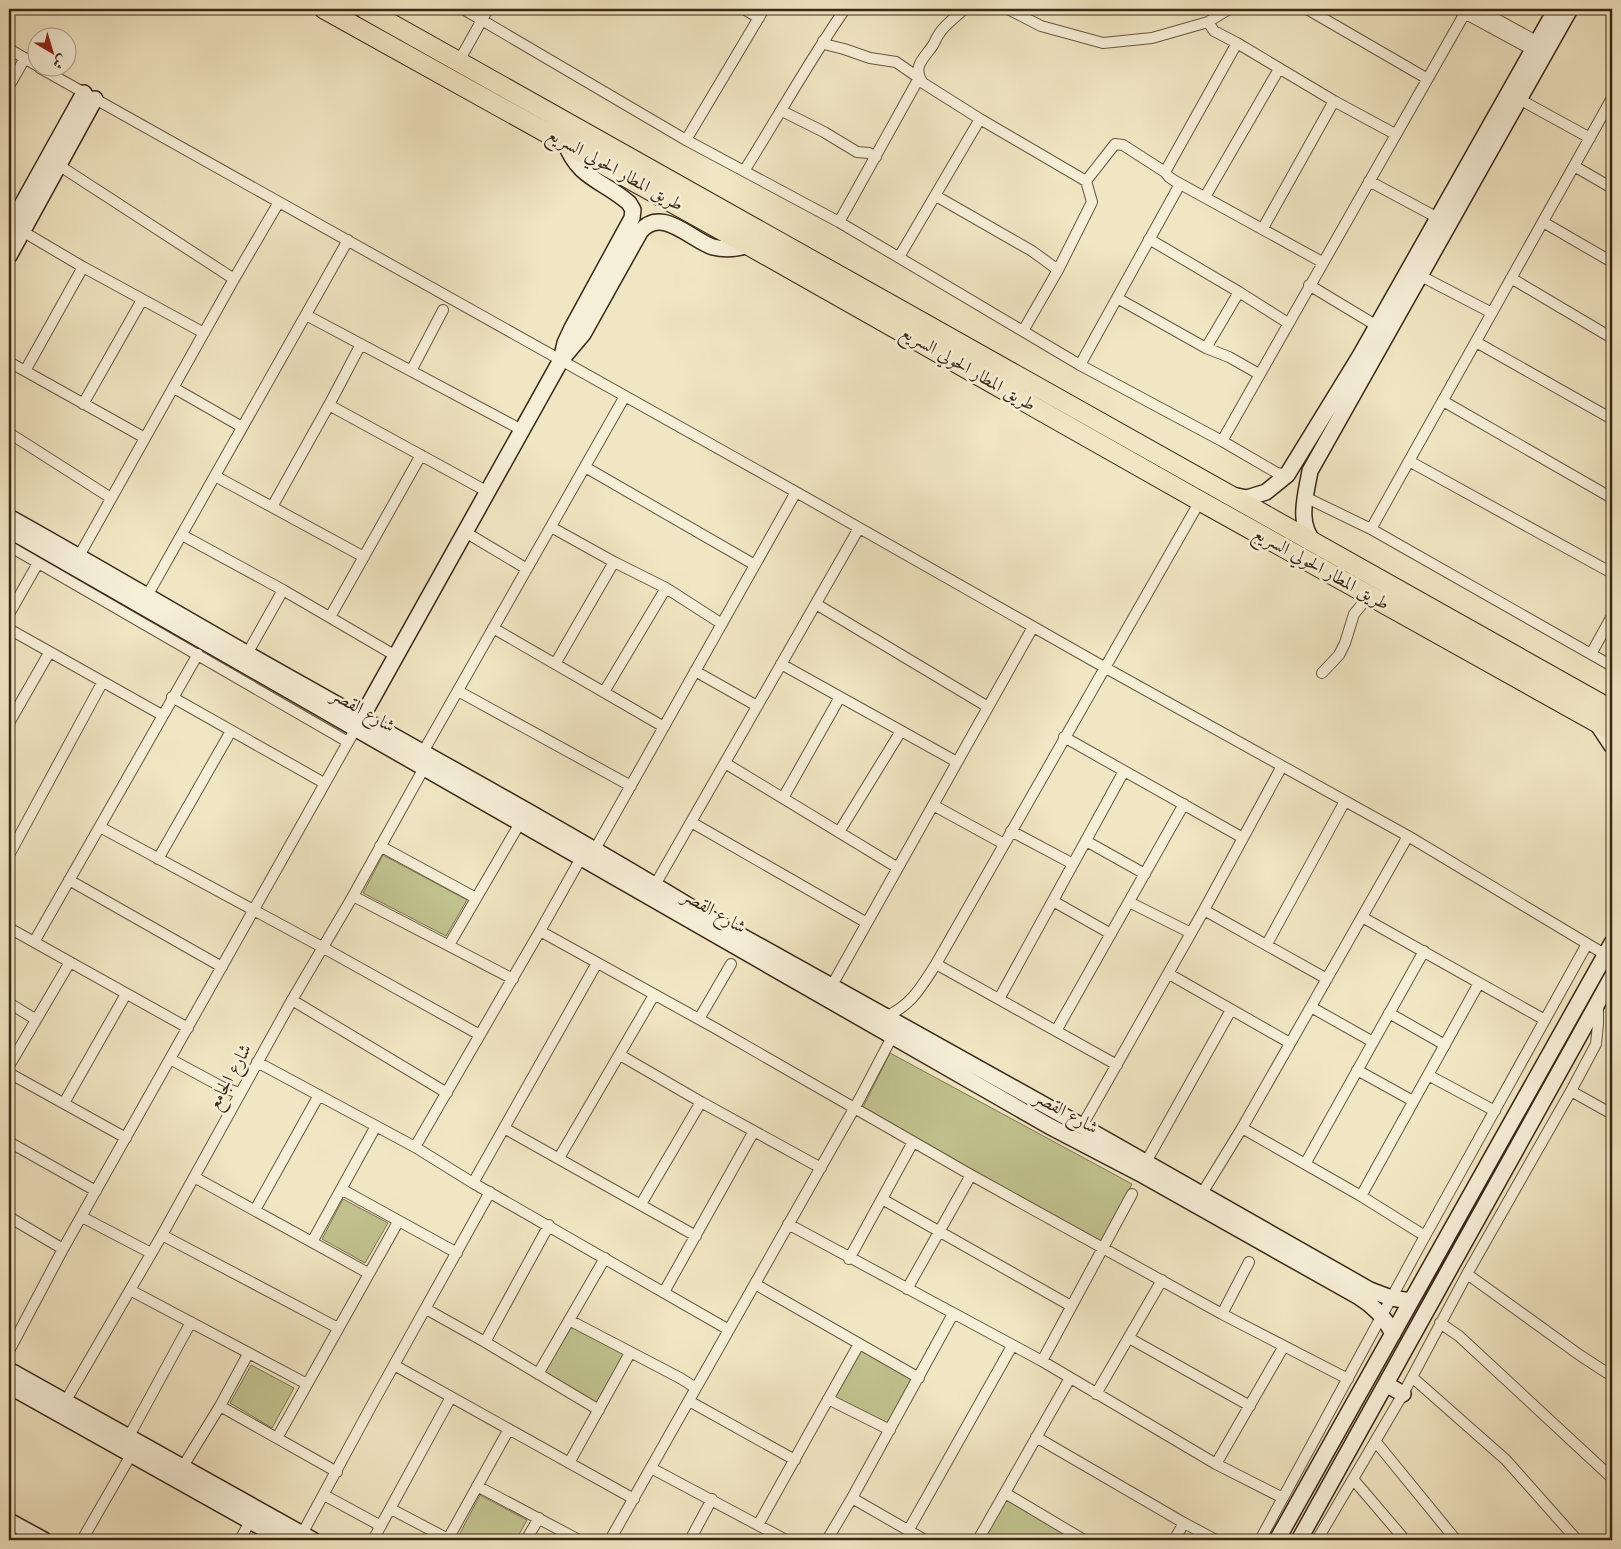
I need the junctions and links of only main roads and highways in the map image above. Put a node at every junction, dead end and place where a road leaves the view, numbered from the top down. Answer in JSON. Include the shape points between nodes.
{"nodes":[{"id":1,"x":324,"y":9,"type":"edge"},
{"id":2,"x":365,"y":9,"type":"edge"},
{"id":3,"x":1612,"y":710,"type":"edge"},
{"id":4,"x":1612,"y":731,"type":"edge"}],
"edges":[{"from":1,"to":4,"type":"highway","name":"طريق المطار الحولي السريع"},
{"from":2,"to":3,"type":"highway","name":"طريق المطار الحولي السريع"}]}
